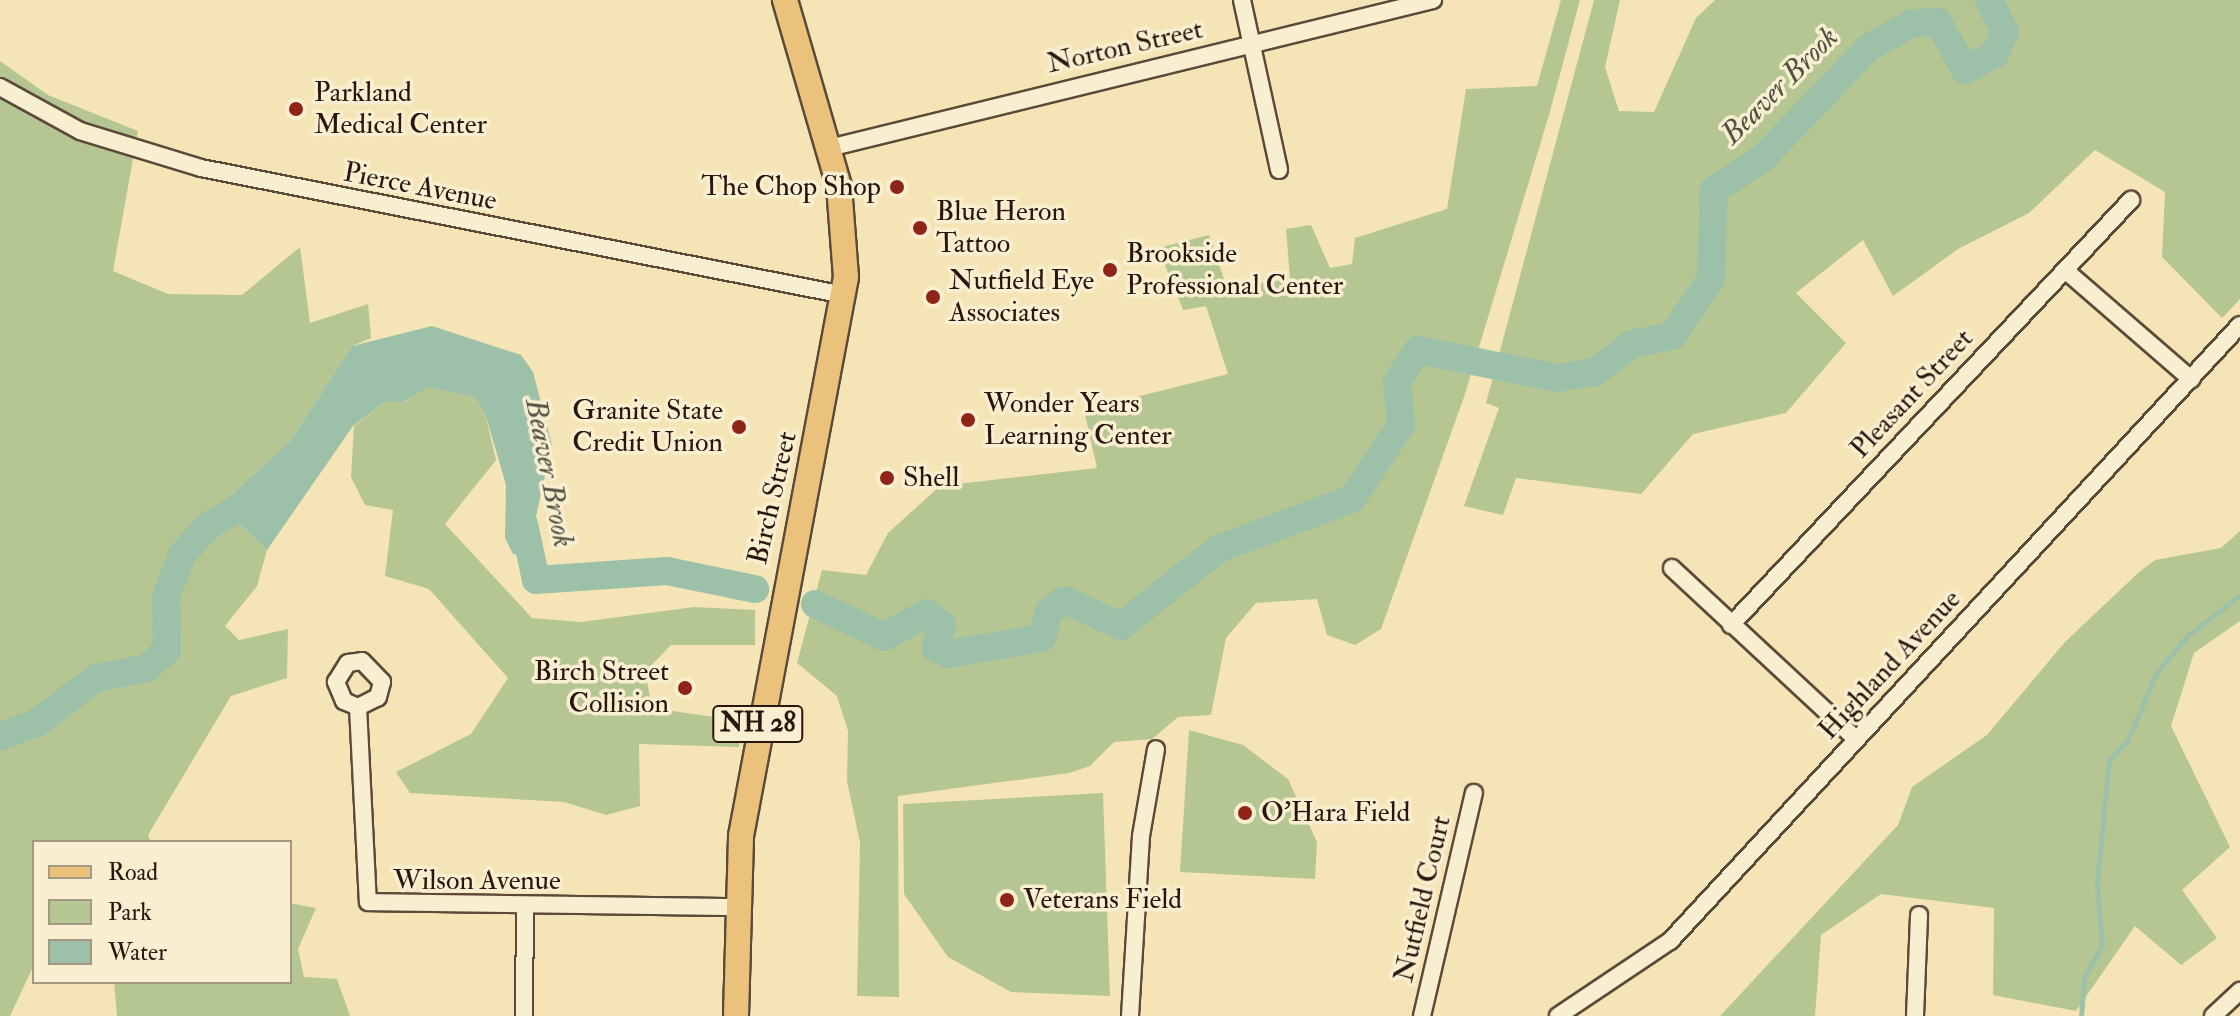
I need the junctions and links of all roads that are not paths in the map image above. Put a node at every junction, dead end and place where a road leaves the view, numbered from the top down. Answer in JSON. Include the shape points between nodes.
{"nodes":[{"id":1,"x":785,"y":0,"type":"edge"},
{"id":2,"x":1242,"y":0,"type":"edge"},
{"id":3,"x":1433,"y":0,"type":"edge"},
{"id":4,"x":1254,"y":43,"type":"junction"},
{"id":5,"x":0,"y":87,"type":"edge"},
{"id":6,"x":829,"y":148,"type":"junction"},
{"id":7,"x":1279,"y":170,"type":"dead end"},
{"id":8,"x":2131,"y":200,"type":"dead end"},
{"id":9,"x":2065,"y":270,"type":"junction"},
{"id":10,"x":844,"y":295,"type":"junction"},
{"id":11,"x":2240,"y":325,"type":"edge"},
{"id":12,"x":2191,"y":379,"type":"junction"},
{"id":13,"x":1672,"y":568,"type":"dead end"},
{"id":14,"x":1731,"y":625,"type":"junction"},
{"id":15,"x":358,"y":707,"type":"dead end"},
{"id":16,"x":1856,"y":739,"type":"junction"},
{"id":17,"x":1156,"y":749,"type":"dead end"},
{"id":18,"x":1474,"y":793,"type":"dead end"},
{"id":19,"x":525,"y":907,"type":"junction"},
{"id":20,"x":736,"y":907,"type":"junction"},
{"id":21,"x":1919,"y":915,"type":"dead end"},
{"id":22,"x":2240,"y":991,"type":"edge"},
{"id":23,"x":524,"y":1016,"type":"edge"},
{"id":24,"x":736,"y":1016,"type":"edge"},
{"id":25,"x":1130,"y":1016,"type":"edge"},
{"id":26,"x":1422,"y":1016,"type":"edge"},
{"id":27,"x":1558,"y":1016,"type":"edge"},
{"id":28,"x":1915,"y":1016,"type":"edge"},
{"id":29,"x":2213,"y":1016,"type":"edge"}],
"edges":[{"from":1,"to":6,"type":"main road","name":"Birch Street","number":"NH 28"},
{"from":2,"to":4,"type":"street"},
{"from":3,"to":4,"type":"street","name":"Norton Street"},
{"from":4,"to":6,"type":"street","name":"Norton Street"},
{"from":4,"to":7,"type":"street"},
{"from":5,"to":10,"type":"street","name":"Pierce Avenue","via":[[80,131],[186,165]]},
{"from":6,"to":10,"type":"main road","name":"Birch Street","number":"NH 28","via":[[843,209]]},
{"from":8,"to":9,"type":"street","name":"Pleasant Street"},
{"from":9,"to":12,"type":"street"},
{"from":9,"to":14,"type":"street","name":"Pleasant Street"},
{"from":10,"to":20,"type":"main road","name":"Birch Street","number":"NH 28","via":[[760,712]]},
{"from":11,"to":12,"type":"street","name":"Highland Avenue"},
{"from":12,"to":16,"type":"street","name":"Highland Avenue"},
{"from":13,"to":14,"type":"street"},
{"from":14,"to":16,"type":"street"},
{"from":15,"to":19,"type":"street","name":"Wilson Avenue","via":[[368,902]]},
{"from":16,"to":27,"type":"street","name":"Highland Avenue","via":[[1670,941]]},
{"from":17,"to":25,"type":"street","via":[[1141,836]]},
{"from":18,"to":26,"type":"street","name":"Nutfield Court"},
{"from":19,"to":20,"type":"street","name":"Wilson Avenue"},
{"from":19,"to":23,"type":"street"},
{"from":20,"to":24,"type":"main road","name":"Birch Street","number":"NH 28"},
{"from":21,"to":28,"type":"street"},
{"from":22,"to":29,"type":"street"}]}
